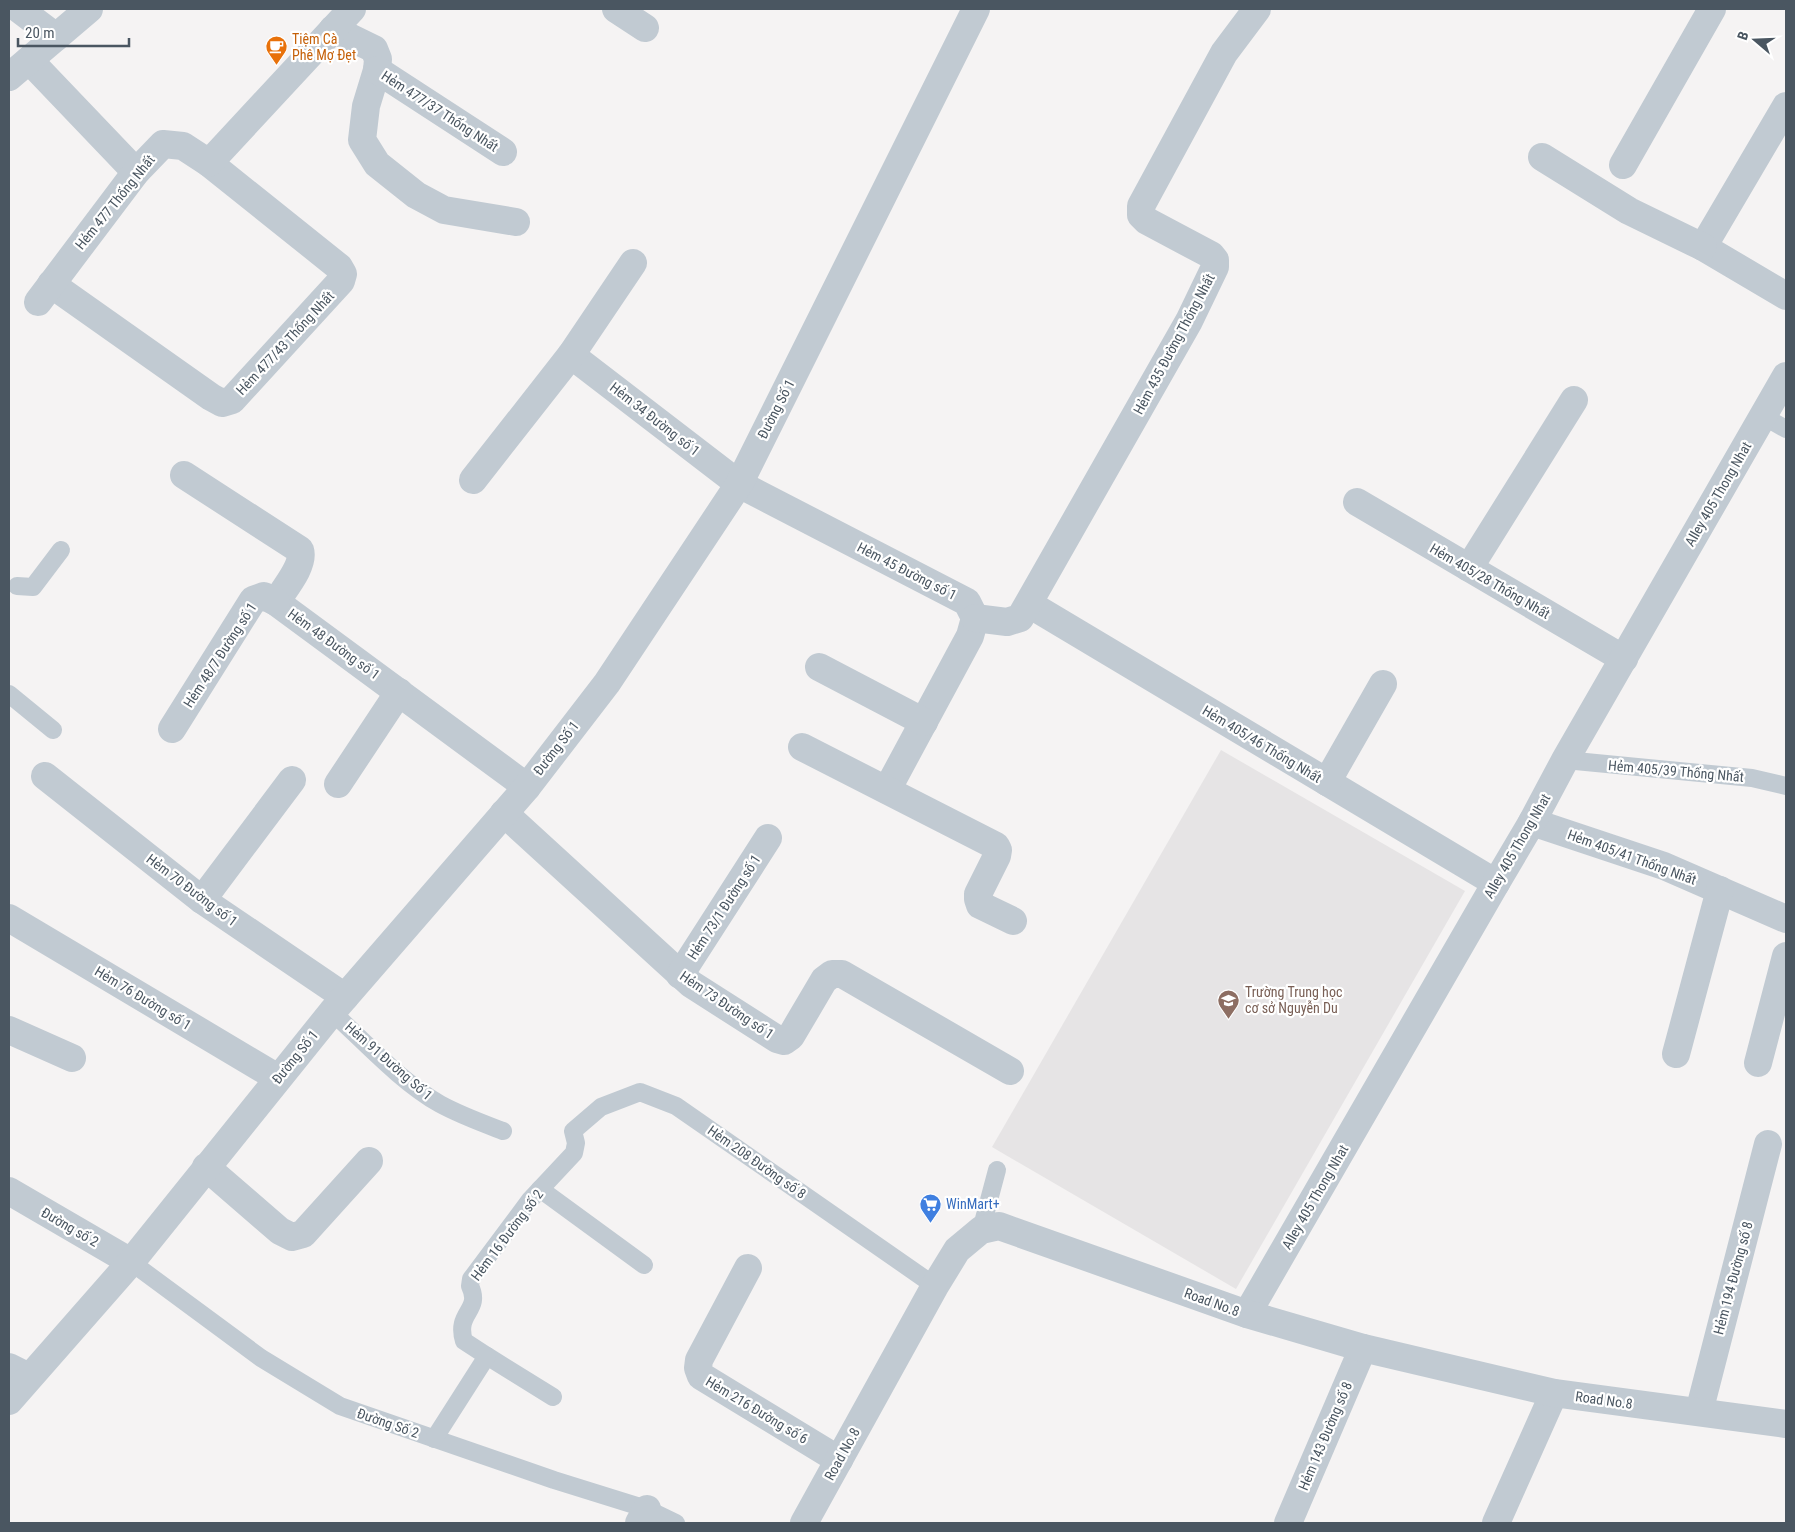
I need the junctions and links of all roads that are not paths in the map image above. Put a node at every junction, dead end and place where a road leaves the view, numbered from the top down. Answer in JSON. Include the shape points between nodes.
{"nodes":[{"id":1,"x":18,"y":9,"type":"edge"},
{"id":2,"x":89,"y":9,"type":"edge"},
{"id":3,"x":616,"y":9,"type":"edge"},
{"id":4,"x":976,"y":9,"type":"edge"},
{"id":5,"x":1257,"y":9,"type":"edge"},
{"id":6,"x":1712,"y":9,"type":"edge"},
{"id":7,"x":344,"y":15,"type":"edge"},
{"id":8,"x":645,"y":28,"type":"dead end"},
{"id":9,"x":56,"y":37,"type":"junction"},
{"id":10,"x":29,"y":60,"type":"junction"},
{"id":11,"x":377,"y":70,"type":"junction"},
{"id":12,"x":9,"y":77,"type":"edge"},
{"id":13,"x":1786,"y":106,"type":"edge"},
{"id":14,"x":503,"y":152,"type":"dead end"},
{"id":15,"x":1542,"y":158,"type":"dead end"},
{"id":16,"x":209,"y":163,"type":"junction"},
{"id":17,"x":1623,"y":164,"type":"dead end"},
{"id":18,"x":136,"y":172,"type":"junction"},
{"id":19,"x":516,"y":222,"type":"dead end"},
{"id":20,"x":1703,"y":247,"type":"junction"},
{"id":21,"x":633,"y":263,"type":"dead end"},
{"id":22,"x":44,"y":293,"type":"joint"},
{"id":23,"x":1786,"y":296,"type":"edge"},
{"id":24,"x":571,"y":355,"type":"junction"},
{"id":25,"x":1786,"y":376,"type":"edge"},
{"id":26,"x":1574,"y":400,"type":"dead end"},
{"id":27,"x":1763,"y":416,"type":"junction"},
{"id":28,"x":1786,"y":429,"type":"edge"},
{"id":29,"x":184,"y":476,"type":"dead end"},
{"id":30,"x":473,"y":480,"type":"dead end"},
{"id":31,"x":739,"y":484,"type":"junction"},
{"id":32,"x":1357,"y":502,"type":"dead end"},
{"id":33,"x":61,"y":550,"type":"dead end"},
{"id":34,"x":1469,"y":568,"type":"junction"},
{"id":35,"x":11,"y":587,"type":"edge"},
{"id":36,"x":276,"y":602,"type":"junction"},
{"id":37,"x":1029,"y":604,"type":"junction"},
{"id":38,"x":975,"y":618,"type":"junction"},
{"id":39,"x":1624,"y":659,"type":"junction"},
{"id":40,"x":819,"y":667,"type":"dead end"},
{"id":41,"x":1384,"y":684,"type":"dead end"},
{"id":42,"x":399,"y":692,"type":"junction"},
{"id":43,"x":9,"y":694,"type":"edge"},
{"id":44,"x":924,"y":722,"type":"junction"},
{"id":45,"x":53,"y":730,"type":"dead end"},
{"id":46,"x":172,"y":730,"type":"dead end"},
{"id":47,"x":802,"y":746,"type":"dead end"},
{"id":48,"x":1565,"y":760,"type":"junction"},
{"id":49,"x":45,"y":776,"type":"dead end"},
{"id":50,"x":292,"y":780,"type":"dead end"},
{"id":51,"x":1327,"y":782,"type":"junction"},
{"id":52,"x":338,"y":784,"type":"dead end"},
{"id":53,"x":1786,"y":786,"type":"edge"},
{"id":54,"x":526,"y":787,"type":"junction"},
{"id":55,"x":887,"y":790,"type":"junction"},
{"id":56,"x":504,"y":813,"type":"junction"},
{"id":57,"x":1532,"y":822,"type":"junction"},
{"id":58,"x":768,"y":838,"type":"dead end"},
{"id":59,"x":1496,"y":883,"type":"junction"},
{"id":60,"x":1720,"y":890,"type":"junction"},
{"id":61,"x":202,"y":900,"type":"junction"},
{"id":62,"x":9,"y":918,"type":"edge"},
{"id":63,"x":1786,"y":919,"type":"edge"},
{"id":64,"x":1013,"y":922,"type":"dead end"},
{"id":65,"x":1786,"y":956,"type":"edge"},
{"id":66,"x":680,"y":975,"type":"junction"},
{"id":67,"x":339,"y":1004,"type":"junction"},
{"id":68,"x":9,"y":1030,"type":"edge"},
{"id":69,"x":1676,"y":1054,"type":"dead end"},
{"id":70,"x":72,"y":1058,"type":"dead end"},
{"id":71,"x":1758,"y":1063,"type":"dead end"},
{"id":72,"x":1010,"y":1071,"type":"dead end"},
{"id":73,"x":278,"y":1078,"type":"junction"},
{"id":74,"x":503,"y":1131,"type":"dead end"},
{"id":75,"x":573,"y":1131,"type":"joint"},
{"id":76,"x":1768,"y":1144,"type":"dead end"},
{"id":77,"x":369,"y":1161,"type":"dead end"},
{"id":78,"x":206,"y":1167,"type":"junction"},
{"id":79,"x":997,"y":1170,"type":"dead end"},
{"id":80,"x":540,"y":1189,"type":"junction"},
{"id":81,"x":9,"y":1191,"type":"edge"},
{"id":82,"x":981,"y":1230,"type":"junction"},
{"id":83,"x":131,"y":1262,"type":"junction"},
{"id":84,"x":644,"y":1265,"type":"dead end"},
{"id":85,"x":748,"y":1268,"type":"dead end"},
{"id":86,"x":935,"y":1286,"type":"junction"},
{"id":87,"x":1247,"y":1314,"type":"junction"},
{"id":88,"x":1363,"y":1348,"type":"junction"},
{"id":89,"x":487,"y":1356,"type":"junction"},
{"id":90,"x":19,"y":1372,"type":"edge"},
{"id":91,"x":1554,"y":1393,"type":"junction"},
{"id":92,"x":553,"y":1397,"type":"dead end"},
{"id":93,"x":9,"y":1401,"type":"edge"},
{"id":94,"x":1699,"y":1412,"type":"junction"},
{"id":95,"x":1786,"y":1424,"type":"edge"},
{"id":96,"x":434,"y":1438,"type":"junction"},
{"id":97,"x":839,"y":1460,"type":"junction"},
{"id":98,"x":643,"y":1516,"type":"edge"},
{"id":99,"x":811,"y":1521,"type":"edge"},
{"id":100,"x":676,"y":1523,"type":"edge"},
{"id":101,"x":1288,"y":1523,"type":"edge"},
{"id":102,"x":1496,"y":1523,"type":"edge"}],
"edges":[{"from":1,"to":9,"type":"street"},
{"from":2,"to":9,"type":"street"},
{"from":3,"to":8,"type":"street"},
{"from":4,"to":31,"type":"street","name":"Đường Số 1"},
{"from":5,"to":37,"type":"street","name":"Hẻm 435 Đường Thống Nhất","via":[[1224,53],[1141,206],[1141,215],[1147,220],[1211,255],[1215,267],[1189,321]]},
{"from":6,"to":17,"type":"street"},
{"from":7,"to":11,"type":"street","name":"Hẻm 477/37 Thống Nhất","via":[[374,49],[378,58]]},
{"from":7,"to":16,"type":"street"},
{"from":9,"to":10,"type":"street"},
{"from":10,"to":12,"type":"street"},
{"from":10,"to":18,"type":"street"},
{"from":11,"to":14,"type":"street","name":"Hẻm 477/37 Thống Nhất"},
{"from":11,"to":19,"type":"street","name":"Hẻm 477/37 Thống Nhất","via":[[366,106],[362,140],[377,164],[416,195],[444,210]]},
{"from":13,"to":20,"type":"street"},
{"from":15,"to":20,"type":"street","via":[[1629,212]]},
{"from":16,"to":18,"type":"street","name":"Hẻm 477 Thống Nhất","via":[[183,146],[163,144]]},
{"from":16,"to":22,"type":"street","name":"Hẻm 477/43 Thống Nhất","via":[[339,266],[344,274],[341,282],[232,400],[222,403],[211,397]]},
{"from":18,"to":22,"type":"street","name":"Hẻm 477 Thống Nhất"},
{"from":20,"to":23,"type":"street"},
{"from":21,"to":24,"type":"street"},
{"from":24,"to":30,"type":"street"},
{"from":24,"to":31,"type":"street","name":"Hẻm 34 Đường số 1"},
{"from":25,"to":27,"type":"street","name":"Alley 405 Thong Nhat"},
{"from":26,"to":34,"type":"street"},
{"from":27,"to":28,"type":"lane"},
{"from":27,"to":39,"type":"street","name":"Alley 405 Thong Nhat"},
{"from":29,"to":36,"type":"street","name":"Hẻm 48 Đường số 1","via":[[300,550],[299,566]]},
{"from":31,"to":38,"type":"street","name":"Hẻm 45 Đường số 1","via":[[968,602]]},
{"from":31,"to":54,"type":"street","name":"Đường Số 1","via":[[607,683]]},
{"from":32,"to":34,"type":"street","name":"Hẻm 405/28 Thống Nhất"},
{"from":33,"to":35,"type":"lane","via":[[33,587]]},
{"from":34,"to":39,"type":"street","name":"Hẻm 405/28 Thống Nhất"},
{"from":36,"to":42,"type":"street","name":"Hẻm 48 Đường số 1"},
{"from":36,"to":46,"type":"street","name":"Hẻm 48/7 Đường số 1","via":[[264,596],[254,600]]},
{"from":37,"to":38,"type":"street","name":"Hẻm 435 Đường Thống Nhất","via":[[1020,618],[1007,622]]},
{"from":37,"to":51,"type":"street","name":"Hẻm 405/46 Thống Nhất"},
{"from":38,"to":44,"type":"street","via":[[970,636]]},
{"from":39,"to":48,"type":"street","name":"Alley 405 Thong Nhat"},
{"from":40,"to":44,"type":"street"},
{"from":41,"to":51,"type":"street"},
{"from":42,"to":52,"type":"street"},
{"from":42,"to":54,"type":"street","name":"Hẻm 48 Đường số 1"},
{"from":43,"to":45,"type":"lane"},
{"from":44,"to":55,"type":"street"},
{"from":47,"to":55,"type":"street"},
{"from":48,"to":53,"type":"lane","name":"Hẻm 405/39 Thống Nhất","via":[[1752,778]]},
{"from":48,"to":57,"type":"street","name":"Alley 405 Thong Nhat"},
{"from":49,"to":61,"type":"street","name":"Hẻm 70 Đường số 1"},
{"from":50,"to":61,"type":"street"},
{"from":51,"to":59,"type":"street","name":"Hẻm 405/46 Thống Nhất"},
{"from":54,"to":56,"type":"street","name":"Đường Số 1"},
{"from":55,"to":64,"type":"street","via":[[996,846],[997,856],[978,900],[980,905]]},
{"from":56,"to":66,"type":"street","name":"Hẻm 73 Đường số 1"},
{"from":56,"to":67,"type":"street","name":"Đường Số 1"},
{"from":57,"to":59,"type":"street","name":"Alley 405 Thong Nhat"},
{"from":57,"to":60,"type":"street","name":"Hẻm 405/41 Thống Nhất","via":[[1664,866]]},
{"from":58,"to":66,"type":"street","name":"Hẻm 73/1 Đường số 1"},
{"from":59,"to":87,"type":"street","name":"Alley 405 Thong Nhat"},
{"from":60,"to":63,"type":"street","name":"Hẻm 405/41 Thống Nhất"},
{"from":60,"to":69,"type":"street"},
{"from":61,"to":67,"type":"street","name":"Hẻm 70 Đường số 1"},
{"from":62,"to":73,"type":"street","name":"Hẻm 76 Đường số 1"},
{"from":65,"to":71,"type":"street"},
{"from":66,"to":72,"type":"street","name":"Hẻm 73 Đường số 1","via":[[776,1039],[784,1041],[791,1036],[824,980],[832,974],[842,974]]},
{"from":67,"to":73,"type":"street","name":"Đường Số 1"},
{"from":67,"to":74,"type":"lane","name":"Hẻm 91 Đường Số 1","via":[[411,1084],[438,1103]]},
{"from":68,"to":70,"type":"street"},
{"from":73,"to":78,"type":"street","name":"Đường Số 1"},
{"from":75,"to":80,"type":"lane","name":"Hẻm 16 Đường số 2","via":[[574,1153]]},
{"from":75,"to":86,"type":"lane","name":"Hẻm 208 Đường số 8","via":[[601,1107],[640,1092],[676,1106]]},
{"from":76,"to":94,"type":"street","name":"Hẻm 194 Đường số 8"},
{"from":77,"to":78,"type":"street","via":[[302,1234],[292,1237],[280,1231]]},
{"from":78,"to":83,"type":"street","name":"Đường Số 1"},
{"from":79,"to":82,"type":"lane"},
{"from":80,"to":84,"type":"lane"},
{"from":80,"to":89,"type":"lane","name":"Hẻm 16 Đường số 2","via":[[471,1279],[474,1303],[463,1320],[461,1331],[464,1341]]},
{"from":81,"to":83,"type":"street","name":"Đường số 2"},
{"from":82,"to":86,"type":"street","name":"Road No.8","via":[[957,1250]]},
{"from":82,"to":87,"type":"street","name":"Road No.8","via":[[999,1226]]},
{"from":83,"to":90,"type":"street","name":"Đường Số 1"},
{"from":83,"to":96,"type":"lane","name":"Đường Số 2","via":[[261,1358],[340,1406]]},
{"from":85,"to":97,"type":"street","name":"Hẻm 216 Đường số 6","via":[[699,1360],[701,1376]]},
{"from":86,"to":97,"type":"street","name":"Road No.8"},
{"from":87,"to":88,"type":"street","name":"Road No.8"},
{"from":88,"to":91,"type":"street","name":"Road No.8"},
{"from":88,"to":101,"type":"street","name":"Hẻm 143 Đường số 8"},
{"from":89,"to":92,"type":"lane","name":"Hẻm 16 Đường số 2"},
{"from":89,"to":96,"type":"lane"},
{"from":90,"to":93,"type":"street","name":"Đường Số 1"},
{"from":91,"to":94,"type":"street","name":"Road No.8"},
{"from":91,"to":102,"type":"street"},
{"from":94,"to":95,"type":"street","name":"Road No.8"},
{"from":96,"to":98,"type":"lane","name":"Đường Số 2","via":[[554,1480]]},
{"from":97,"to":99,"type":"street","name":"Road No.8"},
{"from":98,"to":100,"type":"lane","name":"Đường Số 2"}]}
